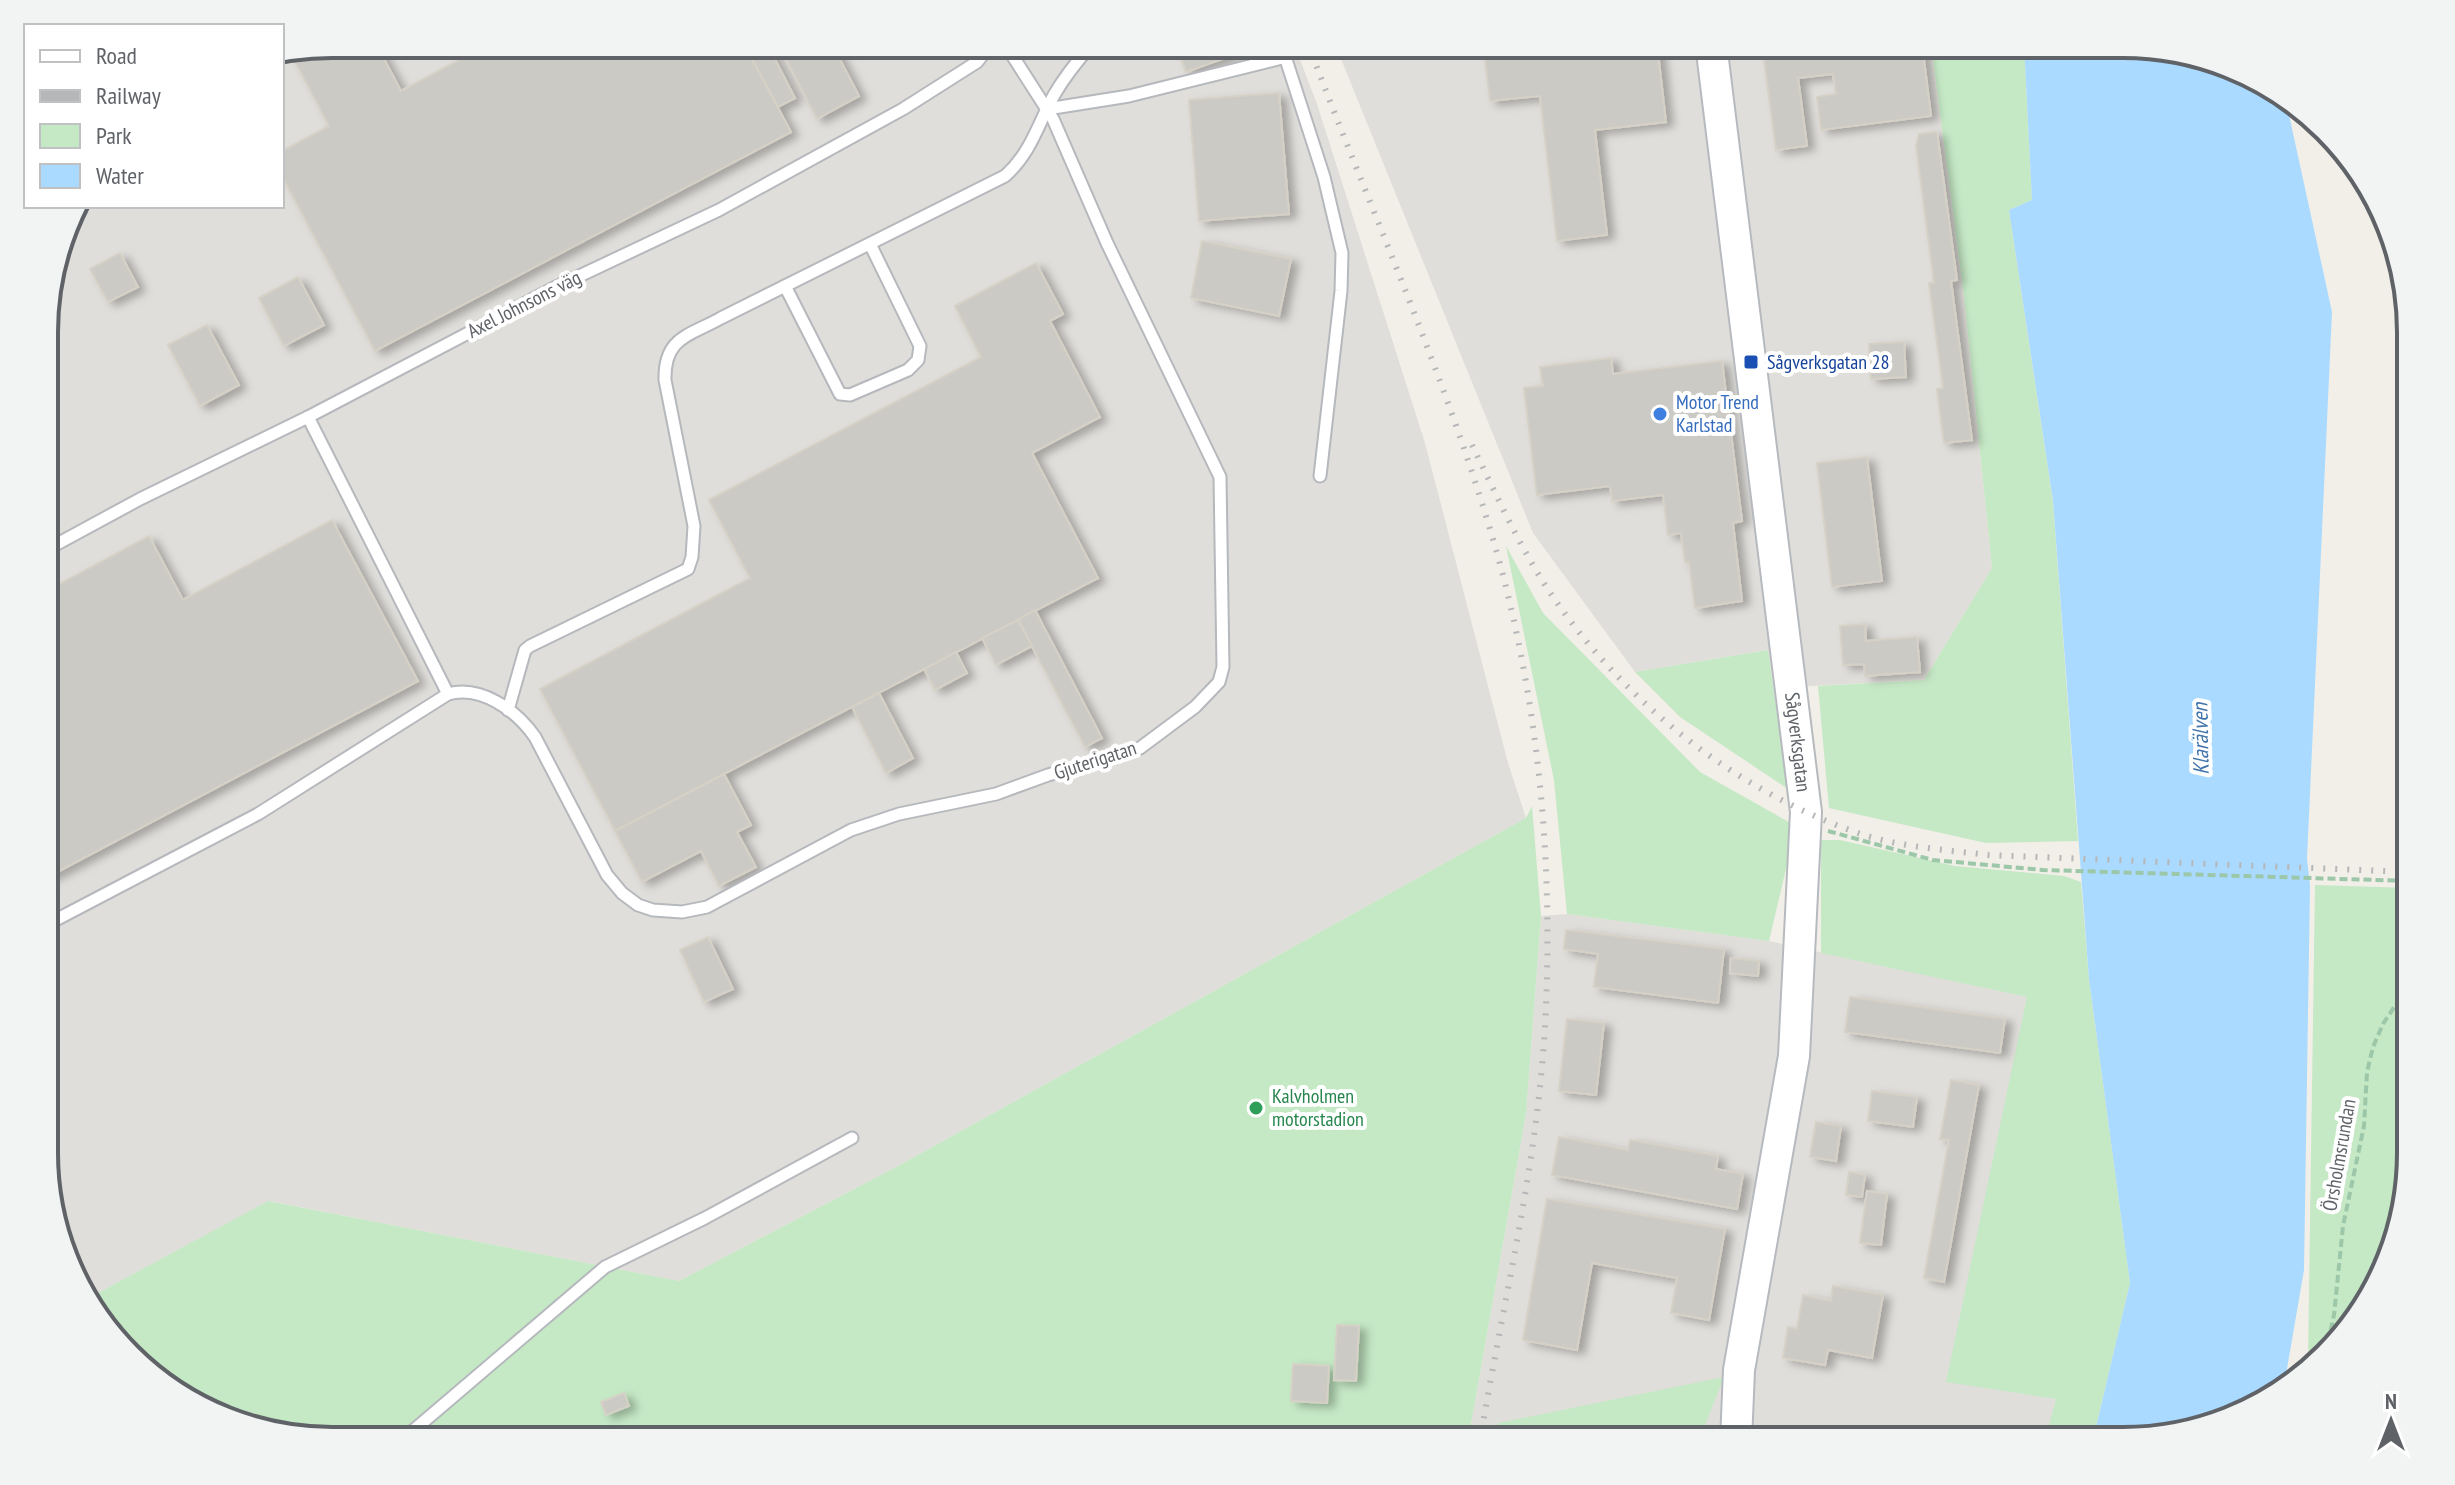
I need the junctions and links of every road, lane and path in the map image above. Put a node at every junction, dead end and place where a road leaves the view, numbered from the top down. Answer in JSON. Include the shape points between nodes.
{"nodes":[{"id":1,"x":1280,"y":58,"type":"edge"},
{"id":2,"x":1286,"y":58,"type":"edge"},
{"id":3,"x":1713,"y":58,"type":"edge"},
{"id":4,"x":980,"y":59,"type":"edge"},
{"id":5,"x":1014,"y":59,"type":"edge"},
{"id":6,"x":1080,"y":59,"type":"edge"},
{"id":7,"x":1047,"y":109,"type":"junction"},
{"id":8,"x":870,"y":244,"type":"junction"},
{"id":9,"x":785,"y":286,"type":"junction"},
{"id":10,"x":308,"y":417,"type":"junction"},
{"id":11,"x":1320,"y":476,"type":"dead end"},
{"id":12,"x":58,"y":543,"type":"edge"},
{"id":13,"x":448,"y":694,"type":"junction"},
{"id":14,"x":508,"y":710,"type":"junction"},
{"id":15,"x":1806,"y":824,"type":"junction"},
{"id":16,"x":2396,"y":881,"type":"edge"},
{"id":17,"x":58,"y":919,"type":"edge"},
{"id":18,"x":2396,"y":1004,"type":"edge"},
{"id":19,"x":852,"y":1138,"type":"dead end"},
{"id":20,"x":2330,"y":1331,"type":"edge"},
{"id":21,"x":1737,"y":1426,"type":"edge"},
{"id":22,"x":417,"y":1427,"type":"edge"}],
"edges":[{"from":1,"to":7,"type":"lane","via":[[1129,96]]},
{"from":2,"to":11,"type":"lane","via":[[1342,253]]},
{"from":3,"to":15,"type":"street","name":"Sågverksgatan"},
{"from":4,"to":10,"type":"lane","name":"Axel Johnsons väg","via":[[903,109],[719,210],[556,287]]},
{"from":5,"to":7,"type":"lane","name":"Gjuterigatan"},
{"from":6,"to":7,"type":"lane"},
{"from":7,"to":8,"type":"lane","via":[[1028,150],[1005,176]]},
{"from":7,"to":14,"type":"lane","name":"Gjuterigatan","via":[[1220,477],[1219,682],[1140,748],[996,794],[851,830],[707,907],[667,913],[638,905],[607,875],[535,737],[522,718]]},
{"from":8,"to":9,"type":"lane"},
{"from":8,"to":9,"type":"lane","via":[[920,346],[918,360],[908,370],[850,395],[840,394]]},
{"from":9,"to":14,"type":"lane","via":[[668,350],[665,380],[694,526],[688,569],[530,646]]},
{"from":10,"to":12,"type":"lane","name":"Axel Johnsons väg"},
{"from":10,"to":13,"type":"lane"},
{"from":13,"to":14,"type":"lane","name":"Gjuterigatan","via":[[462,690]]},
{"from":13,"to":17,"type":"lane","via":[[258,814]]},
{"from":15,"to":16,"type":"path","via":[[1933,860],[2043,870]]},
{"from":15,"to":21,"type":"street","name":"Sågverksgatan","via":[[1794,1056],[1739,1370]]},
{"from":18,"to":20,"type":"path","name":"Örsholmsrundan","via":[[2373,1047],[2367,1072],[2364,1126],[2343,1226]]},
{"from":19,"to":22,"type":"lane","via":[[605,1267]]}]}
